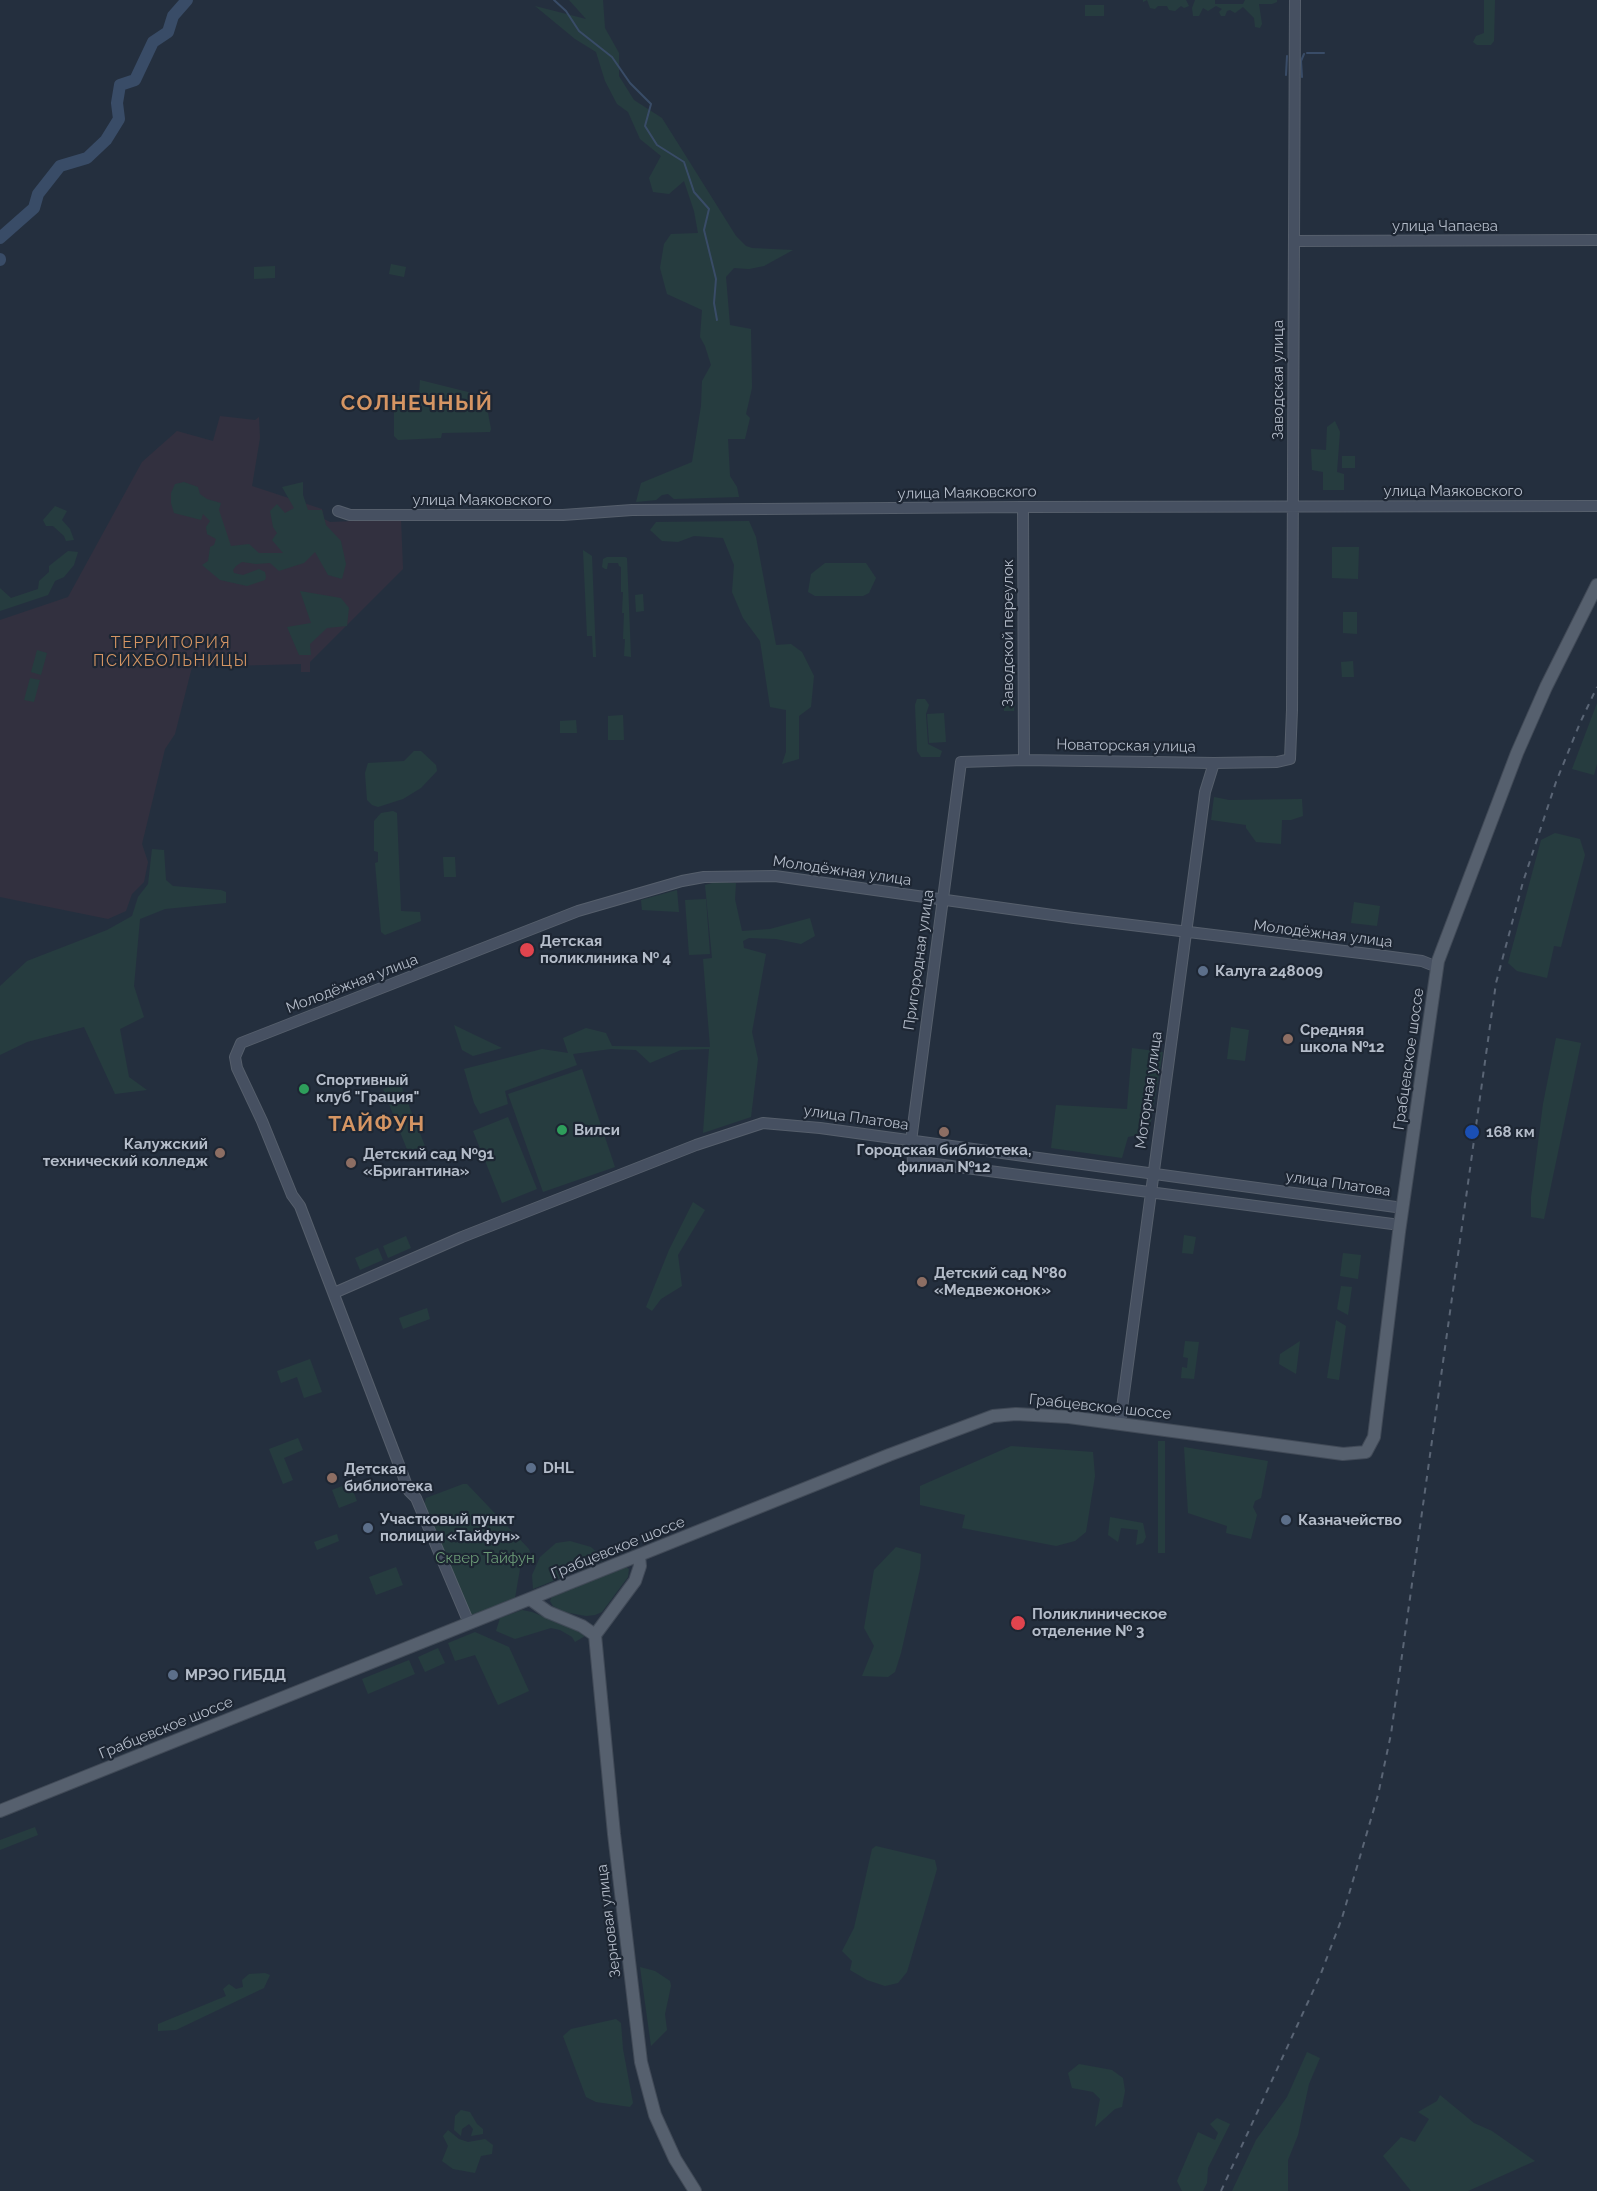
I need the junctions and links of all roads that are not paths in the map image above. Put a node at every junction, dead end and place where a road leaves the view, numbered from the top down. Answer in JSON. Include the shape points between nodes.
{"nodes":[{"id":1,"x":1294,"y":0,"type":"edge"},
{"id":2,"x":1597,"y":240,"type":"edge"},
{"id":3,"x":1294,"y":241,"type":"junction"},
{"id":4,"x":1597,"y":506,"type":"edge"},
{"id":5,"x":1023,"y":507,"type":"junction"},
{"id":6,"x":1293,"y":507,"type":"junction"},
{"id":7,"x":338,"y":511,"type":"dead end"},
{"id":8,"x":1597,"y":585,"type":"edge"},
{"id":9,"x":1290,"y":759,"type":"joint"},
{"id":10,"x":1024,"y":760,"type":"junction"},
{"id":11,"x":961,"y":762,"type":"joint"},
{"id":12,"x":1214,"y":763,"type":"junction"},
{"id":13,"x":942,"y":900,"type":"junction"},
{"id":14,"x":1185,"y":932,"type":"junction"},
{"id":15,"x":1437,"y":967,"type":"junction"},
{"id":16,"x":911,"y":1141,"type":"junction"},
{"id":17,"x":1153,"y":1174,"type":"junction"},
{"id":18,"x":1150,"y":1191,"type":"junction"},
{"id":19,"x":1403,"y":1208,"type":"junction"},
{"id":20,"x":1400,"y":1225,"type":"junction"},
{"id":21,"x":334,"y":1293,"type":"junction"},
{"id":22,"x":1120,"y":1423,"type":"junction"},
{"id":23,"x":639,"y":1556,"type":"junction"},
{"id":24,"x":530,"y":1599,"type":"junction"},
{"id":25,"x":608,"y":1615,"type":"junction"},
{"id":26,"x":565,"y":1618,"type":"junction"},
{"id":27,"x":469,"y":1623,"type":"junction"},
{"id":28,"x":596,"y":1635,"type":"junction"},
{"id":29,"x":0,"y":1811,"type":"edge"},
{"id":30,"x":695,"y":2191,"type":"edge"}],
"edges":[{"from":1,"to":3,"type":"street","name":"Заводская улица"},
{"from":2,"to":3,"type":"street","name":"улица Чапаева"},
{"from":3,"to":6,"type":"street","name":"Заводская улица"},
{"from":4,"to":6,"type":"street","name":"улица Маяковского"},
{"from":5,"to":6,"type":"street","name":"улица Маяковского"},
{"from":5,"to":7,"type":"street","name":"улица Маяковского","via":[[632,510],[563,515]]},
{"from":5,"to":10,"type":"street","name":"Заводской переулок"},
{"from":6,"to":9,"type":"street","name":"Заводская улица"},
{"from":8,"to":15,"type":"main road","name":"Грабцевское шоссе","via":[[1517,753]]},
{"from":9,"to":12,"type":"street","name":"Новаторская улица"},
{"from":10,"to":11,"type":"street","name":"Новаторская улица"},
{"from":10,"to":12,"type":"street","name":"Новаторская улица"},
{"from":11,"to":13,"type":"street","name":"Пригородная улица"},
{"from":12,"to":14,"type":"street","name":"Моторная улица","via":[[1205,792]]},
{"from":13,"to":14,"type":"street","name":"Молодёжная улица"},
{"from":13,"to":16,"type":"street","name":"Пригородная улица"},
{"from":13,"to":21,"type":"street","name":"Молодёжная улица","via":[[775,876],[682,881],[569,915],[240,1043],[237,1068],[300,1206]]},
{"from":14,"to":15,"type":"street","name":"Молодёжная улица","via":[[1422,961]]},
{"from":14,"to":17,"type":"street","name":"Моторная улица"},
{"from":15,"to":19,"type":"main road","name":"Грабцевское шоссе"},
{"from":16,"to":17,"type":"street","name":"улица Платова"},
{"from":16,"to":18,"type":"street","name":"Пригородная улица","via":[[913,1161]]},
{"from":16,"to":21,"type":"street","name":"улица Платова","via":[[814,1127],[758,1124],[462,1237]]},
{"from":17,"to":18,"type":"street","name":"Моторная улица"},
{"from":17,"to":19,"type":"street","name":"улица Платова"},
{"from":18,"to":20,"type":"street"},
{"from":18,"to":22,"type":"street","name":"Моторная улица"},
{"from":19,"to":20,"type":"main road","name":"Грабцевское шоссе"},
{"from":20,"to":22,"type":"main road","name":"Грабцевское шоссе","via":[[1374,1437],[1366,1452],[1343,1454]]},
{"from":21,"to":27,"type":"street","via":[[409,1491],[416,1498]]},
{"from":22,"to":23,"type":"main road","name":"Грабцевское шоссе","via":[[1042,1415],[993,1416]]},
{"from":23,"to":24,"type":"main road","name":"Грабцевское шоссе"},
{"from":23,"to":25,"type":"main road","via":[[635,1581]]},
{"from":24,"to":26,"type":"main road"},
{"from":24,"to":27,"type":"main road","name":"Грабцевское шоссе"},
{"from":25,"to":26,"type":"main road","via":[[590,1624]]},
{"from":25,"to":28,"type":"main road"},
{"from":26,"to":28,"type":"main road"},
{"from":27,"to":29,"type":"main road","name":"Грабцевское шоссе"},
{"from":28,"to":30,"type":"main road","name":"Зерновая улица","via":[[641,2062],[655,2115]]}]}
